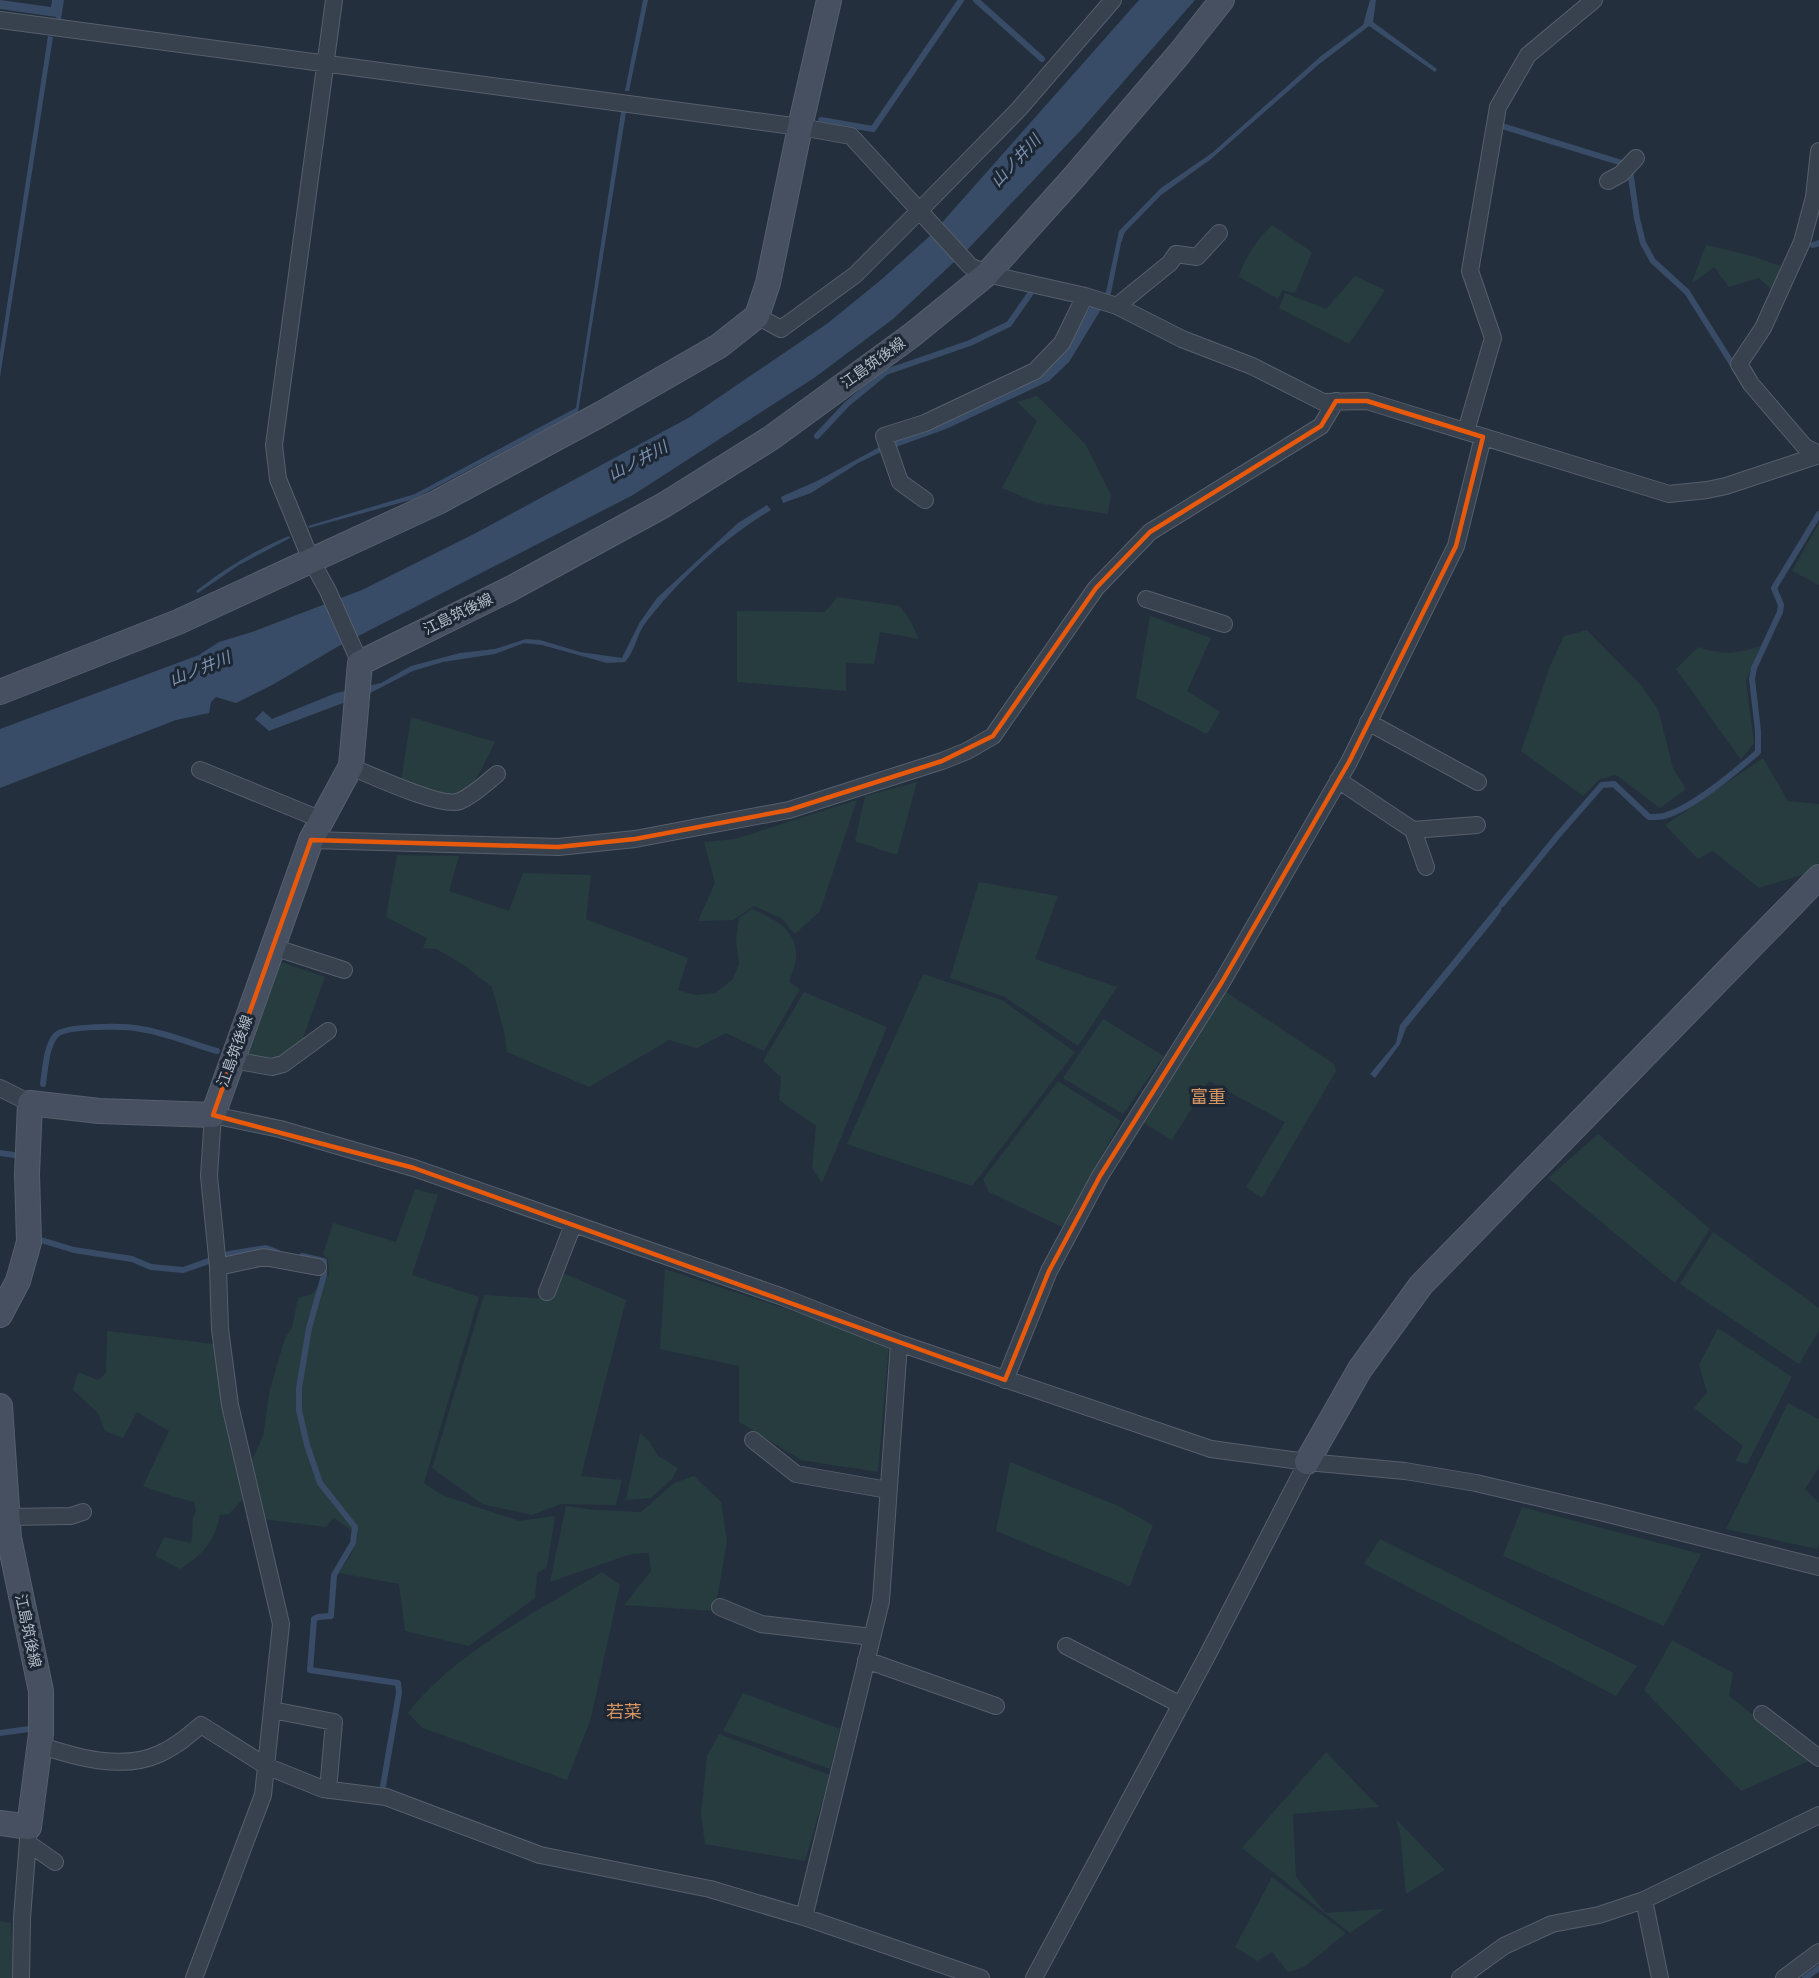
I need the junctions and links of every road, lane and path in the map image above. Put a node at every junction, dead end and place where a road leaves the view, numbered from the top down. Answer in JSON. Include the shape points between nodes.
{"nodes":[{"id":1,"x":334,"y":0,"type":"edge"},
{"id":2,"x":829,"y":0,"type":"edge"},
{"id":3,"x":1113,"y":0,"type":"edge"},
{"id":4,"x":1222,"y":0,"type":"edge"},
{"id":5,"x":1594,"y":0,"type":"edge"},
{"id":6,"x":0,"y":20,"type":"edge"},
{"id":7,"x":325,"y":64,"type":"junction"},
{"id":8,"x":800,"y":127,"type":"junction"},
{"id":9,"x":1819,"y":151,"type":"edge"},
{"id":10,"x":1636,"y":158,"type":"dead end"},
{"id":11,"x":1608,"y":182,"type":"dead end"},
{"id":12,"x":926,"y":216,"type":"junction"},
{"id":13,"x":1219,"y":233,"type":"dead end"},
{"id":14,"x":979,"y":270,"type":"junction"},
{"id":15,"x":1085,"y":296,"type":"junction"},
{"id":16,"x":1117,"y":306,"type":"junction"},
{"id":17,"x":757,"y":316,"type":"junction"},
{"id":18,"x":1336,"y":401,"type":"junction"},
{"id":19,"x":1466,"y":431,"type":"junction"},
{"id":20,"x":1483,"y":437,"type":"junction"},
{"id":21,"x":1819,"y":454,"type":"edge"},
{"id":22,"x":925,"y":500,"type":"dead end"},
{"id":23,"x":311,"y":560,"type":"junction"},
{"id":24,"x":1146,"y":599,"type":"dead end"},
{"id":25,"x":1224,"y":624,"type":"dead end"},
{"id":26,"x":357,"y":654,"type":"junction"},
{"id":27,"x":0,"y":692,"type":"edge"},
{"id":28,"x":1368,"y":722,"type":"junction"},
{"id":29,"x":351,"y":767,"type":"junction"},
{"id":30,"x":200,"y":770,"type":"dead end"},
{"id":31,"x":497,"y":774,"type":"dead end"},
{"id":32,"x":1338,"y":780,"type":"junction"},
{"id":33,"x":1478,"y":782,"type":"dead end"},
{"id":34,"x":1477,"y":825,"type":"dead end"},
{"id":35,"x":316,"y":830,"type":"junction"},
{"id":36,"x":1413,"y":830,"type":"junction"},
{"id":37,"x":1426,"y":867,"type":"dead end"},
{"id":38,"x":1819,"y":877,"type":"edge"},
{"id":39,"x":273,"y":947,"type":"junction"},
{"id":40,"x":344,"y":970,"type":"dead end"},
{"id":41,"x":328,"y":1031,"type":"dead end"},
{"id":42,"x":232,"y":1060,"type":"junction"},
{"id":43,"x":0,"y":1088,"type":"edge"},
{"id":44,"x":30,"y":1103,"type":"junction"},
{"id":45,"x":213,"y":1115,"type":"junction"},
{"id":46,"x":573,"y":1225,"type":"junction"},
{"id":47,"x":218,"y":1267,"type":"junction"},
{"id":48,"x":318,"y":1267,"type":"dead end"},
{"id":49,"x":547,"y":1292,"type":"dead end"},
{"id":50,"x":0,"y":1316,"type":"edge"},
{"id":51,"x":899,"y":1343,"type":"junction"},
{"id":52,"x":1005,"y":1380,"type":"junction"},
{"id":53,"x":0,"y":1406,"type":"edge"},
{"id":54,"x":753,"y":1440,"type":"dead end"},
{"id":55,"x":1307,"y":1462,"type":"junction"},
{"id":56,"x":888,"y":1490,"type":"junction"},
{"id":57,"x":83,"y":1512,"type":"dead end"},
{"id":58,"x":8,"y":1517,"type":"junction"},
{"id":59,"x":1819,"y":1567,"type":"edge"},
{"id":60,"x":720,"y":1607,"type":"dead end"},
{"id":61,"x":872,"y":1637,"type":"junction"},
{"id":62,"x":1066,"y":1646,"type":"dead end"},
{"id":63,"x":866,"y":1660,"type":"junction"},
{"id":64,"x":1181,"y":1705,"type":"junction"},
{"id":65,"x":996,"y":1706,"type":"dead end"},
{"id":66,"x":272,"y":1710,"type":"junction"},
{"id":67,"x":1762,"y":1714,"type":"dead end"},
{"id":68,"x":39,"y":1745,"type":"junction"},
{"id":69,"x":1819,"y":1758,"type":"edge"},
{"id":70,"x":266,"y":1766,"type":"junction"},
{"id":71,"x":328,"y":1790,"type":"junction"},
{"id":72,"x":1819,"y":1815,"type":"edge"},
{"id":73,"x":0,"y":1823,"type":"edge"},
{"id":74,"x":28,"y":1835,"type":"junction"},
{"id":75,"x":55,"y":1862,"type":"dead end"},
{"id":76,"x":1644,"y":1900,"type":"junction"},
{"id":77,"x":804,"y":1917,"type":"junction"},
{"id":78,"x":1819,"y":1952,"type":"edge"},
{"id":79,"x":21,"y":1978,"type":"edge"},
{"id":80,"x":194,"y":1978,"type":"edge"},
{"id":81,"x":981,"y":1978,"type":"edge"},
{"id":82,"x":1034,"y":1978,"type":"edge"},
{"id":83,"x":1460,"y":1978,"type":"edge"},
{"id":84,"x":1660,"y":1978,"type":"edge"},
{"id":85,"x":1784,"y":1978,"type":"edge"}],
"edges":[{"from":1,"to":7,"type":"street"},
{"from":2,"to":8,"type":"main road"},
{"from":3,"to":12,"type":"street"},
{"from":4,"to":14,"type":"main road","name":"江島筑後線","via":[[1074,177]]},
{"from":5,"to":19,"type":"street","via":[[1527,55],[1498,107],[1470,271],[1492,338]]},
{"from":6,"to":7,"type":"street"},
{"from":7,"to":8,"type":"street"},
{"from":7,"to":23,"type":"street","via":[[274,445],[278,478]]},
{"from":8,"to":12,"type":"street","via":[[851,136]]},
{"from":8,"to":17,"type":"main road","via":[[768,283]]},
{"from":9,"to":21,"type":"street","via":[[1814,197],[1802,242],[1763,328],[1739,364],[1751,384],[1805,447]]},
{"from":10,"to":11,"type":"street"},
{"from":12,"to":14,"type":"street"},
{"from":12,"to":17,"type":"street","via":[[781,329]]},
{"from":13,"to":16,"type":"street","via":[[1197,257],[1176,254]]},
{"from":14,"to":15,"type":"street"},
{"from":14,"to":26,"type":"main road","name":"江島筑後線","via":[[912,335],[771,438],[664,505],[510,589]]},
{"from":15,"to":16,"type":"street"},
{"from":15,"to":22,"type":"street","via":[[1062,343],[1035,371],[925,423],[884,436],[900,482]]},
{"from":16,"to":18,"type":"street","via":[[1323,402]]},
{"from":17,"to":23,"type":"main road","via":[[719,346],[601,414],[438,502]]},
{"from":18,"to":19,"type":"street","via":[[1367,401]]},
{"from":18,"to":35,"type":"street","via":[[1321,426],[1150,532],[1096,588],[993,736],[967,751],[789,810],[635,839],[558,846]]},
{"from":19,"to":20,"type":"street"},
{"from":20,"to":21,"type":"street","via":[[1669,494],[1726,486]]},
{"from":20,"to":28,"type":"street","via":[[1456,546]]},
{"from":23,"to":26,"type":"street"},
{"from":23,"to":27,"type":"main road","via":[[178,622]]},
{"from":24,"to":25,"type":"street"},
{"from":26,"to":29,"type":"main road","name":"江島筑後線"},
{"from":28,"to":32,"type":"street"},
{"from":28,"to":33,"type":"street"},
{"from":29,"to":31,"type":"street","via":[[452,803]]},
{"from":29,"to":35,"type":"main road","name":"江島筑後線"},
{"from":30,"to":35,"type":"street"},
{"from":32,"to":36,"type":"street"},
{"from":32,"to":52,"type":"street","via":[[1222,982],[1100,1176],[1050,1271]]},
{"from":34,"to":36,"type":"street"},
{"from":35,"to":39,"type":"main road","name":"江島筑後線"},
{"from":36,"to":37,"type":"street"},
{"from":38,"to":55,"type":"main road","via":[[1421,1285],[1360,1369]]},
{"from":39,"to":40,"type":"street"},
{"from":39,"to":42,"type":"main road","name":"江島筑後線"},
{"from":41,"to":42,"type":"street","via":[[283,1064]]},
{"from":42,"to":45,"type":"main road","name":"江島筑後線"},
{"from":43,"to":44,"type":"street"},
{"from":44,"to":45,"type":"main road","via":[[99,1111]]},
{"from":44,"to":50,"type":"main road","via":[[29,1242],[18,1281]]},
{"from":45,"to":46,"type":"street","via":[[403,1165]]},
{"from":45,"to":47,"type":"street","via":[[209,1176]]},
{"from":46,"to":49,"type":"street"},
{"from":46,"to":51,"type":"street","via":[[780,1296]]},
{"from":47,"to":48,"type":"street","via":[[264,1257]]},
{"from":47,"to":66,"type":"street","via":[[220,1329],[230,1405],[281,1624]]},
{"from":51,"to":52,"type":"street"},
{"from":51,"to":56,"type":"street"},
{"from":52,"to":55,"type":"street","via":[[1211,1449]]},
{"from":53,"to":58,"type":"main road","name":"江島筑後線"},
{"from":54,"to":56,"type":"street","via":[[796,1474]]},
{"from":55,"to":59,"type":"street","via":[[1405,1471],[1476,1483]]},
{"from":55,"to":64,"type":"street"},
{"from":56,"to":61,"type":"street","via":[[881,1601]]},
{"from":57,"to":58,"type":"street","via":[[71,1516]]},
{"from":58,"to":68,"type":"main road","name":"江島筑後線","via":[[41,1691]]},
{"from":60,"to":61,"type":"street","via":[[761,1624]]},
{"from":61,"to":63,"type":"street"},
{"from":62,"to":64,"type":"street"},
{"from":63,"to":65,"type":"street"},
{"from":63,"to":77,"type":"street"},
{"from":64,"to":82,"type":"street"},
{"from":66,"to":70,"type":"street"},
{"from":66,"to":71,"type":"street","via":[[334,1722]]},
{"from":67,"to":69,"type":"street"},
{"from":68,"to":70,"type":"street","via":[[76,1757],[122,1762],[157,1755],[180,1743],[201,1725]]},
{"from":68,"to":74,"type":"main road","name":"江島筑後線"},
{"from":70,"to":71,"type":"street"},
{"from":70,"to":80,"type":"street","via":[[263,1795]]},
{"from":71,"to":77,"type":"street","via":[[386,1797],[540,1855],[710,1889]]},
{"from":72,"to":76,"type":"street"},
{"from":73,"to":74,"type":"main road"},
{"from":74,"to":75,"type":"street"},
{"from":74,"to":79,"type":"street"},
{"from":76,"to":83,"type":"street","via":[[1599,1915],[1552,1924],[1504,1946]]},
{"from":76,"to":84,"type":"street"},
{"from":77,"to":81,"type":"street"},
{"from":78,"to":85,"type":"street"}]}
